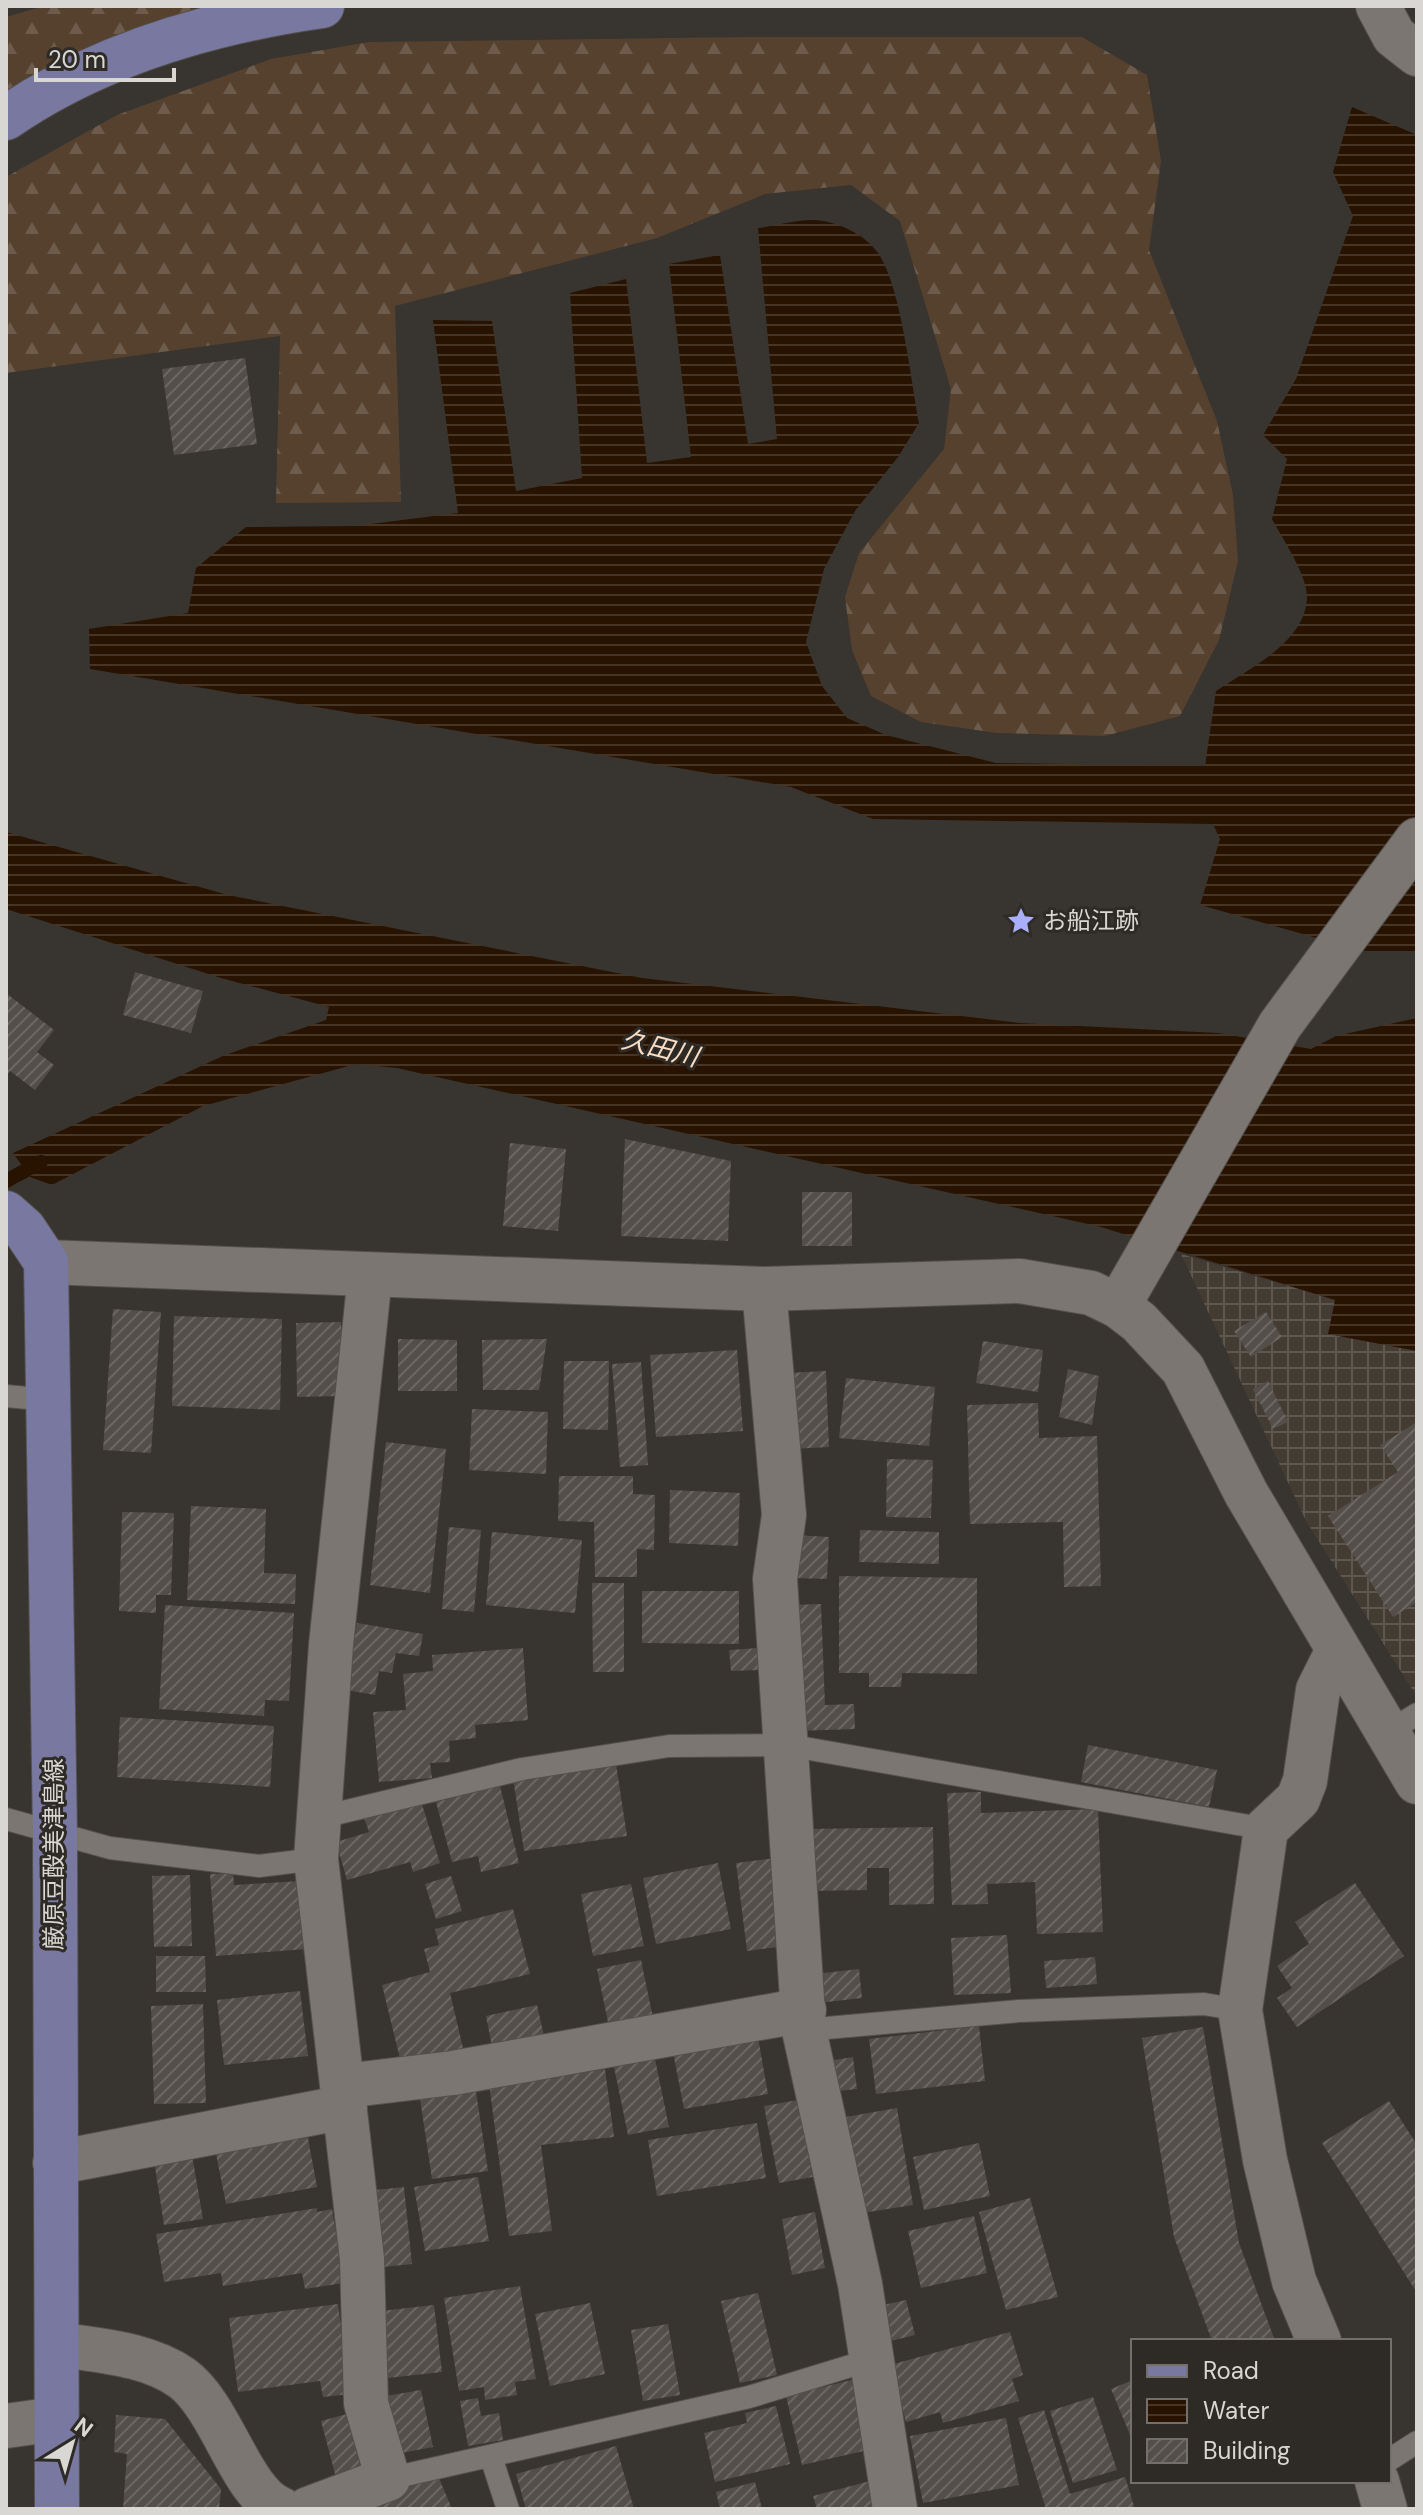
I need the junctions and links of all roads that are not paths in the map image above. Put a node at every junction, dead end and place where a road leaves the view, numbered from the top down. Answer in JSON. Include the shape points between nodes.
{"nodes":[{"id":1,"x":322,"y":6,"type":"edge"},
{"id":2,"x":1378,"y":6,"type":"edge"},
{"id":3,"x":1417,"y":54,"type":"edge"},
{"id":4,"x":6,"y":118,"type":"edge"},
{"id":5,"x":1417,"y":840,"type":"edge"},
{"id":6,"x":6,"y":1213,"type":"edge"},
{"id":7,"x":46,"y":1262,"type":"junction"},
{"id":8,"x":370,"y":1276,"type":"junction"},
{"id":9,"x":764,"y":1289,"type":"junction"},
{"id":10,"x":1118,"y":1306,"type":"junction"},
{"id":11,"x":6,"y":1396,"type":"edge"},
{"id":12,"x":49,"y":1400,"type":"junction"},
{"id":13,"x":1337,"y":1652,"type":"junction"},
{"id":14,"x":1402,"y":1723,"type":"edge"},
{"id":15,"x":787,"y":1745,"type":"junction"},
{"id":16,"x":1417,"y":1782,"type":"edge"},
{"id":17,"x":6,"y":1819,"type":"edge"},
{"id":18,"x":1266,"y":1829,"type":"junction"},
{"id":19,"x":55,"y":1834,"type":"junction"},
{"id":20,"x":317,"y":1839,"type":"junction"},
{"id":21,"x":1240,"y":2010,"type":"junction"},
{"id":22,"x":804,"y":2020,"type":"junction"},
{"id":23,"x":344,"y":2096,"type":"junction"},
{"id":24,"x":55,"y":2163,"type":"junction"},
{"id":25,"x":1318,"y":2339,"type":"edge"},
{"id":26,"x":57,"y":2344,"type":"junction"},
{"id":27,"x":870,"y":2360,"type":"junction"},
{"id":28,"x":56,"y":2419,"type":"junction"},
{"id":29,"x":6,"y":2426,"type":"edge"},
{"id":30,"x":1417,"y":2442,"type":"edge"},
{"id":31,"x":491,"y":2457,"type":"junction"},
{"id":32,"x":1391,"y":2459,"type":"edge"},
{"id":33,"x":388,"y":2479,"type":"junction"},
{"id":34,"x":1378,"y":2483,"type":"edge"},
{"id":35,"x":57,"y":2509,"type":"edge"},
{"id":36,"x":281,"y":2509,"type":"edge"},
{"id":37,"x":308,"y":2509,"type":"edge"},
{"id":38,"x":508,"y":2509,"type":"edge"},
{"id":39,"x":895,"y":2509,"type":"edge"},
{"id":40,"x":1385,"y":2509,"type":"edge"}],
"edges":[{"from":1,"to":4,"type":"main road","via":[[174,36],[97,68]]},
{"from":2,"to":3,"type":"street","via":[[1394,36]]},
{"from":5,"to":10,"type":"street","via":[[1280,1025]]},
{"from":6,"to":7,"type":"main road"},
{"from":7,"to":8,"type":"street"},
{"from":7,"to":12,"type":"main road","name":"厳原豆酘美津島線"},
{"from":8,"to":9,"type":"street"},
{"from":8,"to":20,"type":"street","via":[[331,1645]]},
{"from":9,"to":10,"type":"street","via":[[1020,1281],[1066,1286]]},
{"from":9,"to":15,"type":"street","via":[[784,1515],[775,1579]]},
{"from":10,"to":13,"type":"street","via":[[1183,1369]]},
{"from":11,"to":12,"type":"lane"},
{"from":12,"to":19,"type":"main road","name":"厳原豆酘美津島線"},
{"from":13,"to":14,"type":"street"},
{"from":13,"to":18,"type":"street","via":[[1318,1690],[1298,1799]]},
{"from":14,"to":16,"type":"street"},
{"from":15,"to":18,"type":"lane"},
{"from":15,"to":20,"type":"lane","via":[[669,1746],[522,1769]]},
{"from":15,"to":22,"type":"street"},
{"from":17,"to":19,"type":"lane"},
{"from":18,"to":21,"type":"street"},
{"from":19,"to":20,"type":"lane","via":[[110,1848],[259,1866]]},
{"from":19,"to":24,"type":"main road","name":"厳原豆酘美津島線"},
{"from":20,"to":23,"type":"street"},
{"from":21,"to":22,"type":"lane","via":[[1204,2004]]},
{"from":21,"to":25,"type":"street","via":[[1275,2206],[1294,2281]]},
{"from":22,"to":23,"type":"street","via":[[453,2073]]},
{"from":22,"to":27,"type":"street","via":[[860,2284]]},
{"from":23,"to":24,"type":"street"},
{"from":23,"to":33,"type":"street","via":[[362,2259],[366,2403]]},
{"from":24,"to":26,"type":"main road","name":"厳原豆酘美津島線"},
{"from":26,"to":28,"type":"main road","name":"厳原豆酘美津島線"},
{"from":26,"to":36,"type":"street","via":[[136,2357],[184,2380],[205,2401],[261,2496]]},
{"from":27,"to":31,"type":"lane","via":[[749,2397]]},
{"from":27,"to":39,"type":"street"},
{"from":28,"to":29,"type":"street"},
{"from":28,"to":35,"type":"main road","name":"厳原豆酘美津島線"},
{"from":30,"to":32,"type":"lane"},
{"from":31,"to":33,"type":"lane"},
{"from":31,"to":38,"type":"lane"},
{"from":33,"to":37,"type":"street"},
{"from":34,"to":40,"type":"street"}]}
